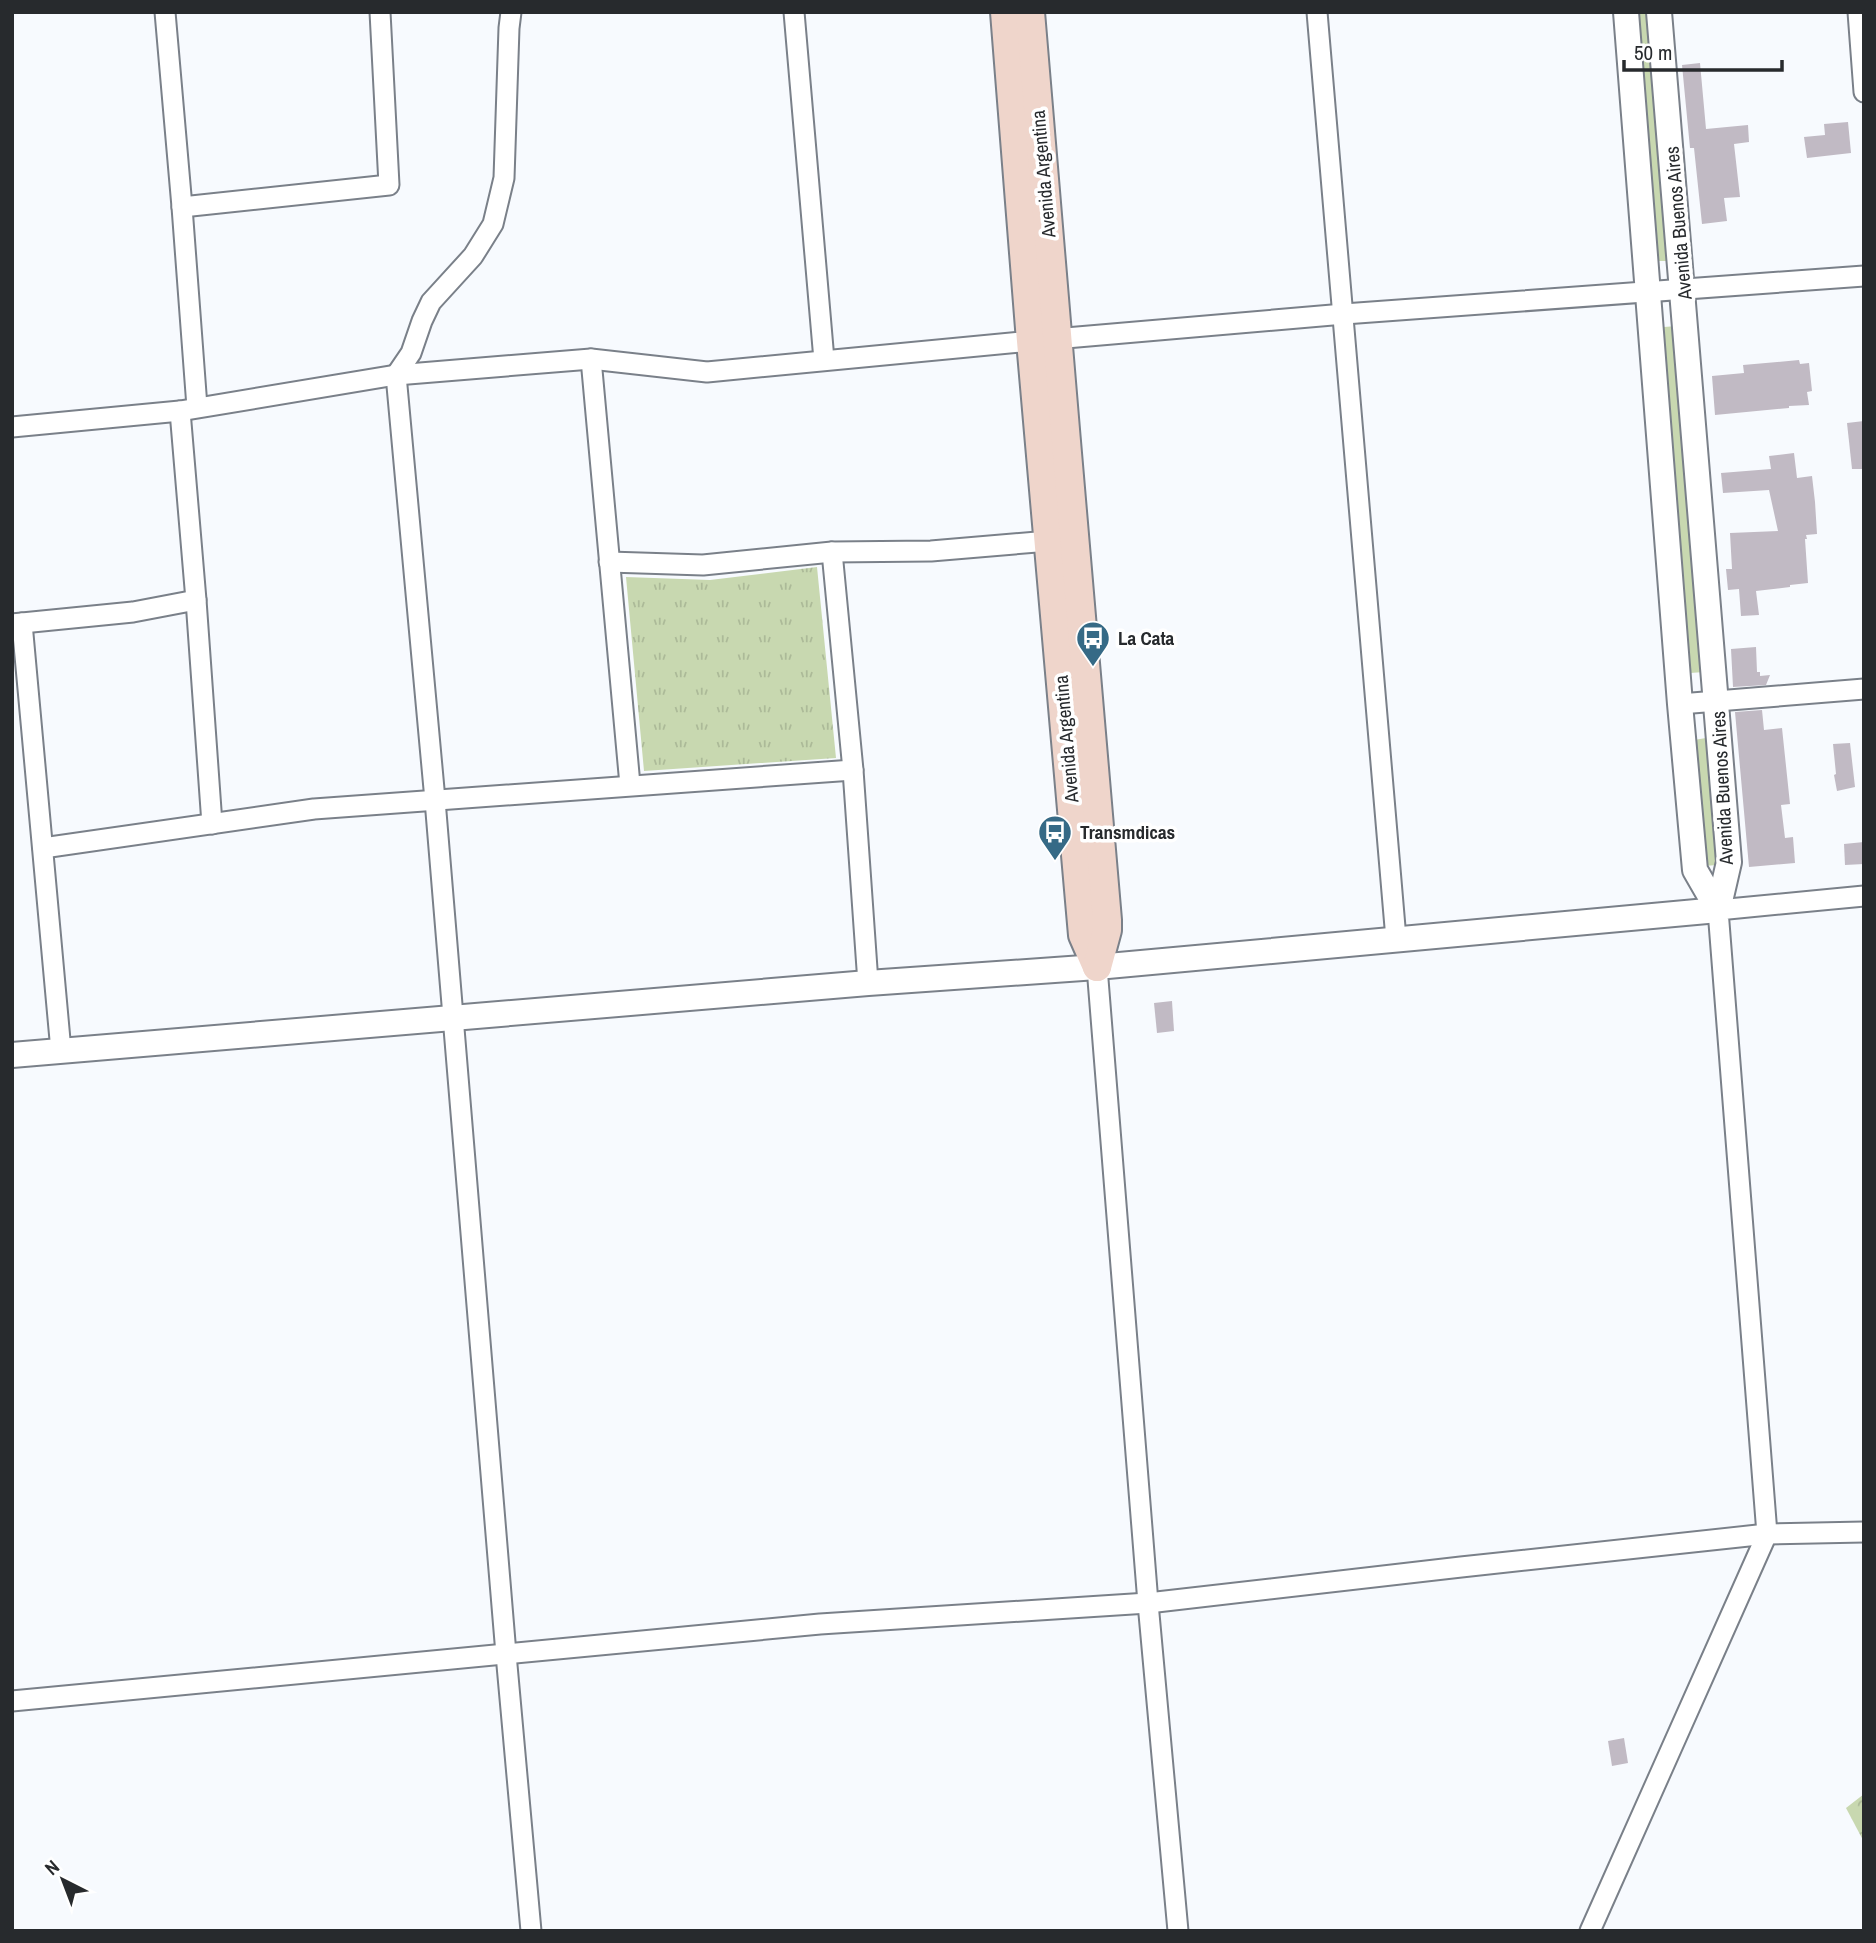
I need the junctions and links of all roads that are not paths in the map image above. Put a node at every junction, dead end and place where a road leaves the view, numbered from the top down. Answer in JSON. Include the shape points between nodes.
{"nodes":[{"id":1,"x":165,"y":12,"type":"edge"},
{"id":2,"x":380,"y":12,"type":"edge"},
{"id":3,"x":511,"y":12,"type":"edge"},
{"id":4,"x":794,"y":12,"type":"edge"},
{"id":5,"x":1005,"y":12,"type":"edge"},
{"id":6,"x":1030,"y":12,"type":"edge"},
{"id":7,"x":1317,"y":12,"type":"edge"},
{"id":8,"x":1626,"y":12,"type":"edge"},
{"id":9,"x":1659,"y":12,"type":"edge"},
{"id":10,"x":1858,"y":12,"type":"edge"},
{"id":11,"x":1863,"y":80,"type":"edge"},
{"id":12,"x":182,"y":207,"type":"junction"},
{"id":13,"x":1864,"y":276,"type":"edge"},
{"id":14,"x":1683,"y":288,"type":"junction"},
{"id":15,"x":1648,"y":290,"type":"junction"},
{"id":16,"x":1344,"y":314,"type":"junction"},
{"id":17,"x":1044,"y":340,"type":"junction"},
{"id":18,"x":591,"y":359,"type":"junction"},
{"id":19,"x":824,"y":360,"type":"junction"},
{"id":20,"x":396,"y":375,"type":"junction"},
{"id":21,"x":188,"y":409,"type":"junction"},
{"id":22,"x":12,"y":427,"type":"edge"},
{"id":23,"x":1049,"y":541,"type":"junction"},
{"id":24,"x":832,"y":552,"type":"junction"},
{"id":25,"x":609,"y":562,"type":"junction"},
{"id":26,"x":196,"y":600,"type":"junction"},
{"id":27,"x":17,"y":623,"type":"edge"},
{"id":28,"x":1864,"y":689,"type":"edge"},
{"id":29,"x":1717,"y":701,"type":"junction"},
{"id":30,"x":1680,"y":704,"type":"junction"},
{"id":31,"x":853,"y":770,"type":"junction"},
{"id":32,"x":630,"y":785,"type":"junction"},
{"id":33,"x":435,"y":800,"type":"junction"},
{"id":34,"x":212,"y":824,"type":"junction"},
{"id":35,"x":43,"y":848,"type":"junction"},
{"id":36,"x":1864,"y":896,"type":"edge"},
{"id":37,"x":1718,"y":910,"type":"junction"},
{"id":38,"x":1396,"y":939,"type":"junction"},
{"id":39,"x":1097,"y":967,"type":"junction"},
{"id":40,"x":868,"y":983,"type":"junction"},
{"id":41,"x":453,"y":1018,"type":"junction"},
{"id":42,"x":61,"y":1051,"type":"junction"},
{"id":43,"x":12,"y":1055,"type":"edge"},
{"id":44,"x":1864,"y":1532,"type":"edge"},
{"id":45,"x":1767,"y":1534,"type":"junction"},
{"id":46,"x":1148,"y":1603,"type":"junction"},
{"id":47,"x":506,"y":1654,"type":"junction"},
{"id":48,"x":12,"y":1701,"type":"edge"},
{"id":49,"x":531,"y":1931,"type":"edge"},
{"id":50,"x":1178,"y":1931,"type":"edge"},
{"id":51,"x":1590,"y":1931,"type":"edge"}],
"edges":[{"from":1,"to":12,"type":"street"},
{"from":2,"to":12,"type":"street","via":[[389,185]]},
{"from":3,"to":20,"type":"street","via":[[504,178],[493,224],[473,256],[431,302],[411,353]]},
{"from":4,"to":19,"type":"street"},
{"from":5,"to":17,"type":"main road","name":"Avenida Argentina"},
{"from":6,"to":17,"type":"main road","name":"Avenida Argentina"},
{"from":7,"to":16,"type":"street"},
{"from":8,"to":15,"type":"street","name":"Avenida Buenos Aires"},
{"from":9,"to":14,"type":"street","name":"Avenida Buenos Aires"},
{"from":10,"to":11,"type":"street"},
{"from":12,"to":21,"type":"street"},
{"from":13,"to":14,"type":"street"},
{"from":14,"to":15,"type":"street"},
{"from":14,"to":29,"type":"street","name":"Avenida Buenos Aires"},
{"from":15,"to":16,"type":"street"},
{"from":15,"to":30,"type":"street","name":"Avenida Buenos Aires"},
{"from":16,"to":17,"type":"street"},
{"from":16,"to":38,"type":"street"},
{"from":17,"to":19,"type":"street"},
{"from":17,"to":23,"type":"main road","name":"Avenida Argentina"},
{"from":17,"to":39,"type":"main road","name":"Avenida Argentina","via":[[1078,558],[1107,920]]},
{"from":18,"to":19,"type":"street","via":[[707,372]]},
{"from":18,"to":20,"type":"street"},
{"from":18,"to":25,"type":"street"},
{"from":20,"to":21,"type":"street"},
{"from":20,"to":33,"type":"street"},
{"from":21,"to":22,"type":"street"},
{"from":21,"to":26,"type":"street"},
{"from":23,"to":24,"type":"street","via":[[931,551]]},
{"from":23,"to":39,"type":"main road","name":"Avenida Argentina","via":[[1083,935]]},
{"from":24,"to":25,"type":"street","via":[[703,565]]},
{"from":24,"to":31,"type":"street"},
{"from":25,"to":32,"type":"street"},
{"from":26,"to":27,"type":"street","via":[[133,612]]},
{"from":26,"to":34,"type":"street"},
{"from":27,"to":35,"type":"street"},
{"from":28,"to":29,"type":"street"},
{"from":29,"to":30,"type":"street"},
{"from":29,"to":37,"type":"street","name":"Avenida Buenos Aires","via":[[1729,862]]},
{"from":30,"to":37,"type":"street","name":"Avenida Buenos Aires","via":[[1695,870]]},
{"from":31,"to":32,"type":"street"},
{"from":31,"to":40,"type":"street"},
{"from":32,"to":33,"type":"street"},
{"from":33,"to":34,"type":"street","via":[[314,809]]},
{"from":33,"to":41,"type":"street"},
{"from":34,"to":35,"type":"street"},
{"from":35,"to":42,"type":"street"},
{"from":36,"to":37,"type":"street"},
{"from":37,"to":38,"type":"street"},
{"from":37,"to":45,"type":"street"},
{"from":38,"to":39,"type":"street"},
{"from":39,"to":40,"type":"street"},
{"from":39,"to":46,"type":"street"},
{"from":40,"to":41,"type":"street"},
{"from":41,"to":42,"type":"street"},
{"from":41,"to":47,"type":"street"},
{"from":42,"to":43,"type":"street"},
{"from":44,"to":45,"type":"street"},
{"from":45,"to":46,"type":"street"},
{"from":45,"to":51,"type":"street"},
{"from":46,"to":47,"type":"street","via":[[820,1624]]},
{"from":46,"to":50,"type":"street"},
{"from":47,"to":48,"type":"street"},
{"from":47,"to":49,"type":"street"}]}
